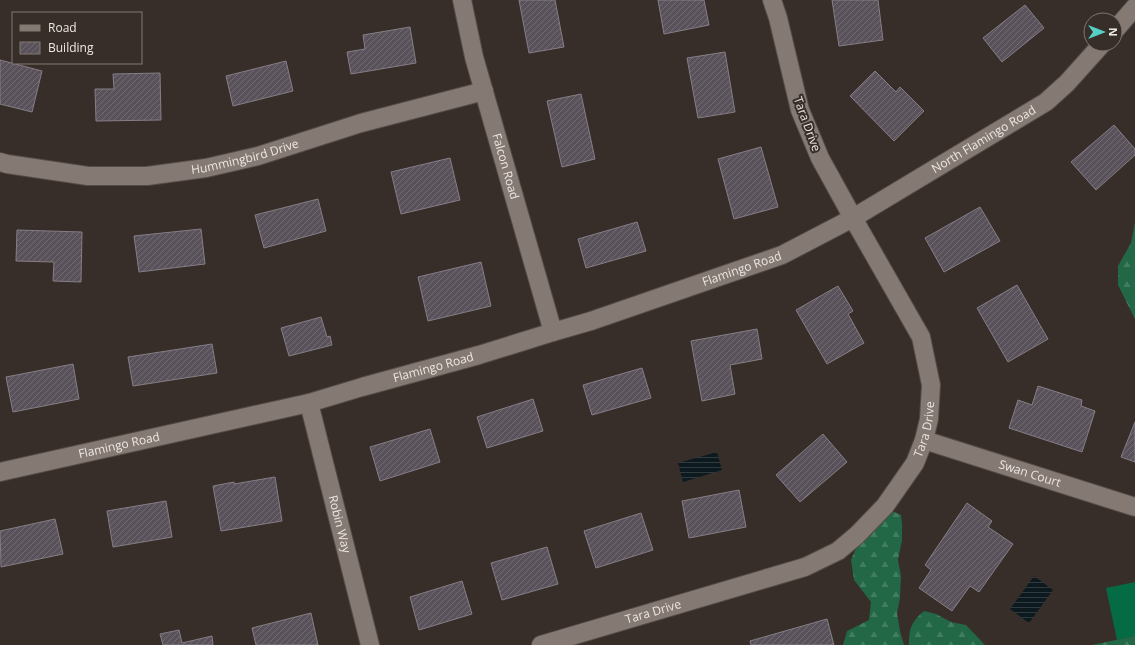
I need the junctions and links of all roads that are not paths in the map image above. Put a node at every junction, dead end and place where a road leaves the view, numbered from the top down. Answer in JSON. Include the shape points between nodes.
{"nodes":[{"id":1,"x":462,"y":0,"type":"edge"},
{"id":2,"x":772,"y":0,"type":"edge"},
{"id":3,"x":1135,"y":7,"type":"edge"},
{"id":4,"x":1123,"y":21,"type":"edge"},
{"id":5,"x":1095,"y":52,"type":"edge"},
{"id":6,"x":484,"y":91,"type":"junction"},
{"id":7,"x":0,"y":162,"type":"edge"},
{"id":8,"x":853,"y":218,"type":"junction"},
{"id":9,"x":553,"y":332,"type":"junction"},
{"id":10,"x":308,"y":403,"type":"junction"},
{"id":11,"x":924,"y":440,"type":"junction"},
{"id":12,"x":0,"y":472,"type":"edge"},
{"id":13,"x":1135,"y":507,"type":"edge"},
{"id":14,"x":370,"y":645,"type":"edge"},
{"id":15,"x":541,"y":645,"type":"edge"}],
"edges":[{"from":1,"to":6,"type":"street","name":"Falcon Road"},
{"from":2,"to":8,"type":"street","name":"Tara Drive","via":[[800,110],[820,158]]},
{"from":3,"to":4,"type":"street"},
{"from":5,"to":8,"type":"street","name":"North Flamingo Road","via":[[1046,102]]},
{"from":6,"to":7,"type":"street","name":"Hummingbird Drive","via":[[361,123],[258,156],[206,168],[147,176],[88,176]]},
{"from":6,"to":9,"type":"street","name":"Falcon Road"},
{"from":8,"to":9,"type":"street","name":"Flamingo Road","via":[[782,255]]},
{"from":8,"to":11,"type":"street","name":"Tara Drive","via":[[921,338],[931,385],[929,418]]},
{"from":9,"to":10,"type":"street","name":"Flamingo Road"},
{"from":10,"to":12,"type":"street","name":"Flamingo Road"},
{"from":10,"to":14,"type":"street","name":"Robin Way"},
{"from":11,"to":13,"type":"street","name":"Swan Court"},
{"from":11,"to":15,"type":"street","name":"Tara Drive","via":[[915,463],[885,506],[838,551],[805,567]]}]}
